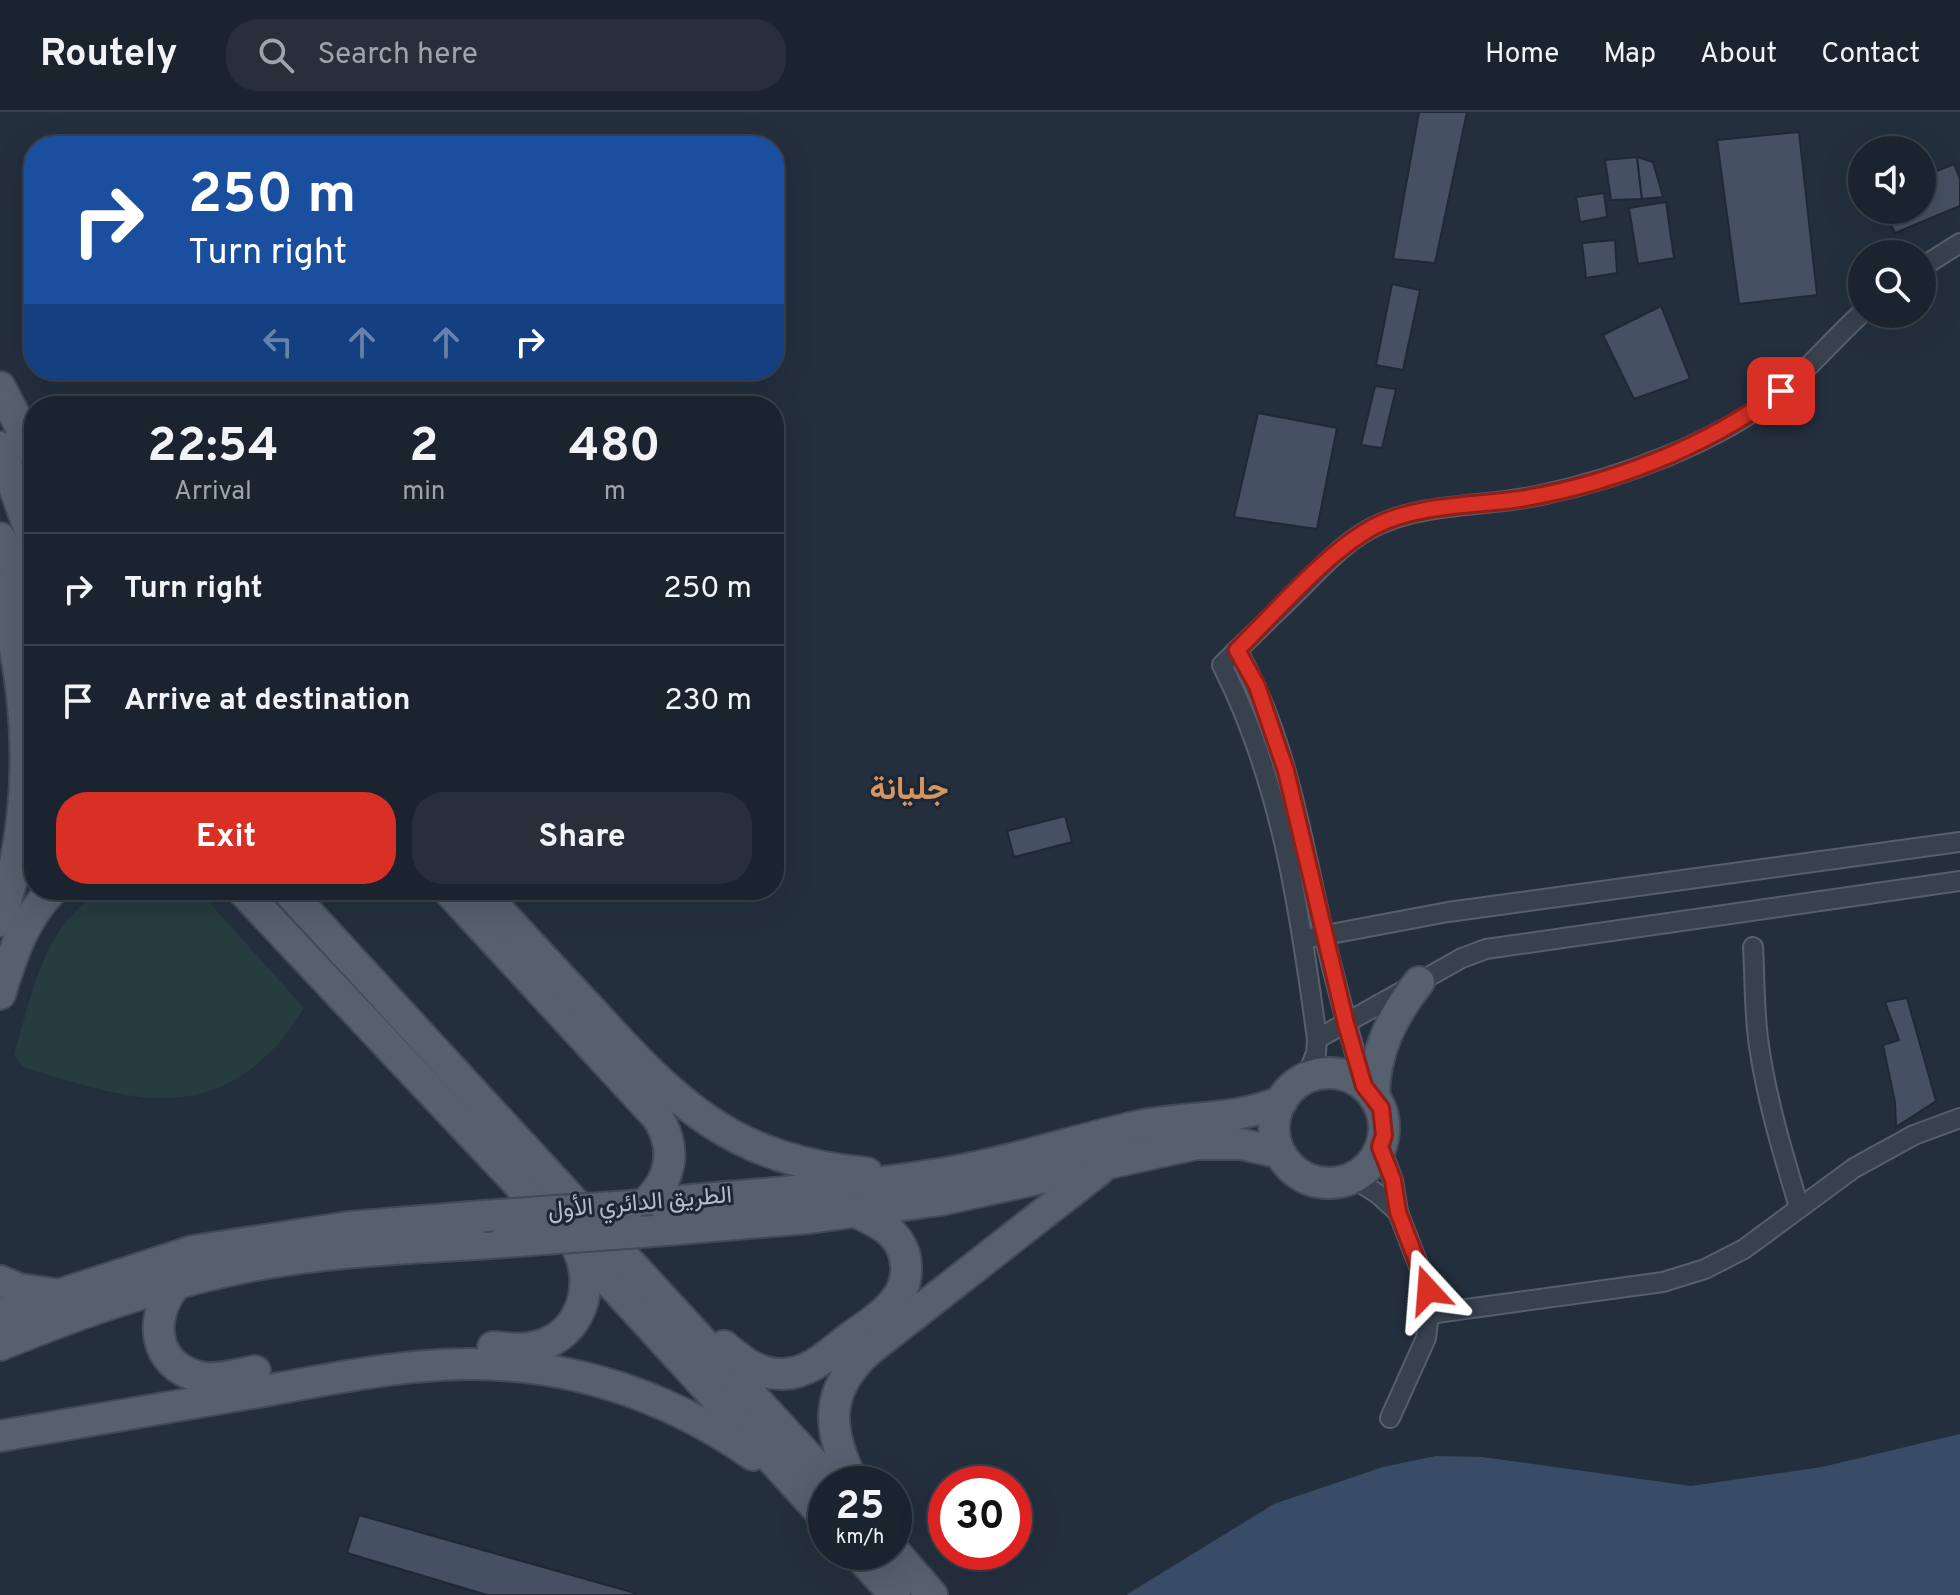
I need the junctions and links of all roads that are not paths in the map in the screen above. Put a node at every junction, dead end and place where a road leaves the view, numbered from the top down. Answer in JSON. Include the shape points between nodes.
{"nodes":[{"id":1,"x":1960,"y":243,"type":"edge"},
{"id":2,"x":1936,"y":258,"type":"edge"},
{"id":3,"x":1848,"y":326,"type":"edge"},
{"id":4,"x":0,"y":387,"type":"edge"},
{"id":5,"x":24,"y":434,"type":"edge"},
{"id":6,"x":0,"y":447,"type":"edge"},
{"id":7,"x":24,"y":514,"type":"edge"},
{"id":8,"x":0,"y":538,"type":"edge"},
{"id":9,"x":24,"y":588,"type":"edge"},
{"id":10,"x":0,"y":589,"type":"edge"},
{"id":11,"x":1237,"y":650,"type":"junction"},
{"id":12,"x":24,"y":723,"type":"edge"},
{"id":13,"x":24,"y":794,"type":"edge"},
{"id":14,"x":1960,"y":842,"type":"edge"},
{"id":15,"x":1960,"y":881,"type":"edge"},
{"id":16,"x":43,"y":900,"type":"edge"},
{"id":17,"x":249,"y":900,"type":"edge"},
{"id":18,"x":300,"y":900,"type":"edge"},
{"id":19,"x":457,"y":900,"type":"edge"},
{"id":20,"x":489,"y":900,"type":"edge"},
{"id":21,"x":0,"y":921,"type":"edge"},
{"id":22,"x":1324,"y":935,"type":"junction"},
{"id":23,"x":1304,"y":939,"type":"junction"},
{"id":24,"x":1753,"y":947,"type":"dead end"},
{"id":25,"x":1419,"y":982,"type":"junction"},
{"id":26,"x":0,"y":994,"type":"edge"},
{"id":27,"x":1346,"y":1024,"type":"junction"},
{"id":28,"x":1317,"y":1039,"type":"junction"},
{"id":29,"x":1306,"y":1079,"type":"junction"},
{"id":30,"x":1369,"y":1091,"type":"junction"},
{"id":31,"x":1282,"y":1101,"type":"junction"},
{"id":32,"x":1960,"y":1118,"type":"edge"},
{"id":33,"x":1380,"y":1147,"type":"junction"},
{"id":34,"x":1280,"y":1153,"type":"junction"},
{"id":35,"x":1107,"y":1163,"type":"junction"},
{"id":36,"x":933,"y":1175,"type":"junction"},
{"id":37,"x":1353,"y":1178,"type":"junction"},
{"id":38,"x":1799,"y":1207,"type":"junction"},
{"id":39,"x":1398,"y":1212,"type":"junction"},
{"id":40,"x":858,"y":1213,"type":"junction"},
{"id":41,"x":643,"y":1214,"type":"junction"},
{"id":42,"x":576,"y":1245,"type":"junction"},
{"id":43,"x":0,"y":1281,"type":"edge"},
{"id":44,"x":177,"y":1283,"type":"junction"},
{"id":45,"x":57,"y":1294,"type":"junction"},
{"id":46,"x":0,"y":1314,"type":"edge"},
{"id":47,"x":1429,"y":1314,"type":"junction"},
{"id":48,"x":682,"y":1319,"type":"junction"},
{"id":49,"x":0,"y":1345,"type":"edge"},
{"id":50,"x":1390,"y":1418,"type":"dead end"},
{"id":51,"x":0,"y":1436,"type":"edge"},
{"id":52,"x":817,"y":1466,"type":"edge"},
{"id":53,"x":846,"y":1466,"type":"edge"},
{"id":54,"x":796,"y":1485,"type":"junction"},
{"id":55,"x":808,"y":1498,"type":"edge"},
{"id":56,"x":872,"y":1570,"type":"edge"},
{"id":57,"x":910,"y":1570,"type":"edge"},
{"id":58,"x":895,"y":1595,"type":"edge"},
{"id":59,"x":932,"y":1595,"type":"edge"}],
"edges":[{"from":1,"to":2,"type":"street"},
{"from":3,"to":11,"type":"street","via":[[1756,410],[1643,465],[1550,493],[1419,512],[1378,525],[1331,558]]},
{"from":4,"to":5,"type":"main road"},
{"from":6,"to":7,"type":"main road"},
{"from":8,"to":9,"type":"main road"},
{"from":10,"to":12,"type":"main road","via":[[19,668]]},
{"from":11,"to":22,"type":"street","via":[[1257,686],[1286,771]]},
{"from":11,"to":23,"type":"street","via":[[1222,665],[1270,785]]},
{"from":13,"to":21,"type":"main road"},
{"from":14,"to":22,"type":"street","via":[[1448,912]]},
{"from":15,"to":25,"type":"street","via":[[1511,944],[1462,958]]},
{"from":16,"to":26,"type":"main road","via":[[22,931]]},
{"from":17,"to":42,"type":"main road"},
{"from":18,"to":48,"type":"main road"},
{"from":19,"to":41,"type":"main road","via":[[658,1118],[671,1157],[663,1184]]},
{"from":20,"to":36,"type":"main road","via":[[643,1067],[705,1120],[756,1147],[804,1163],[864,1173]]},
{"from":22,"to":23,"type":"street"},
{"from":22,"to":27,"type":"street"},
{"from":23,"to":28,"type":"street"},
{"from":24,"to":38,"type":"street","via":[[1758,1042]]},
{"from":25,"to":27,"type":"street"},
{"from":25,"to":30,"type":"main road","via":[[1386,1033]]},
{"from":27,"to":28,"type":"street"},
{"from":27,"to":30,"type":"street"},
{"from":28,"to":29,"type":"street"},
{"from":29,"to":30,"type":"main road","via":[[1336,1074]]},
{"from":29,"to":31,"type":"main road"},
{"from":30,"to":33,"type":"main road","via":[[1384,1121]]},
{"from":31,"to":34,"type":"main road","via":[[1275,1121]]},
{"from":31,"to":36,"type":"main road","name":"الطريق الدائري الأول","via":[[1243,1114],[1142,1125]]},
{"from":32,"to":38,"type":"street","via":[[1884,1150]]},
{"from":33,"to":37,"type":"main road","via":[[1370,1165]]},
{"from":33,"to":39,"type":"street"},
{"from":34,"to":35,"type":"main road","via":[[1241,1144],[1196,1144]]},
{"from":34,"to":37,"type":"main road","via":[[1293,1170],[1312,1180],[1333,1183]]},
{"from":35,"to":40,"type":"main road"},
{"from":35,"to":53,"type":"main road","via":[[851,1368],[839,1389],[833,1426]]},
{"from":36,"to":41,"type":"main road","name":"الطريق الدائري الأول"},
{"from":37,"to":39,"type":"street"},
{"from":38,"to":47,"type":"street","via":[[1725,1260],[1685,1277]]},
{"from":39,"to":47,"type":"street","via":[[1428,1290]]},
{"from":40,"to":41,"type":"main road"},
{"from":40,"to":48,"type":"main road","via":[[885,1228],[900,1245],[907,1266],[903,1289],[890,1307],[814,1365],[784,1374],[762,1371]]},
{"from":41,"to":44,"type":"main road","bridge":true,"via":[[504,1242],[303,1258]]},
{"from":41,"to":45,"type":"main road","name":"الطريق الدائري الأول","bridge":true,"via":[[483,1216],[349,1227],[193,1251]]},
{"from":42,"to":44,"type":"main road","via":[[586,1280],[578,1314],[552,1341],[530,1348],[394,1349],[219,1377],[196,1376],[176,1366],[159,1336],[159,1313]]},
{"from":42,"to":54,"type":"main road"},
{"from":43,"to":45,"type":"main road"},
{"from":44,"to":49,"type":"main road","via":[[96,1307]]},
{"from":45,"to":46,"type":"main road","name":"الطريق الدائري الأول"},
{"from":47,"to":50,"type":"street","via":[[1426,1338]]},
{"from":48,"to":52,"type":"main road"},
{"from":51,"to":54,"type":"main road","via":[[384,1370],[517,1367],[596,1379],[657,1400],[715,1430]]},
{"from":54,"to":55,"type":"main road"},
{"from":56,"to":58,"type":"main road"},
{"from":57,"to":59,"type":"main road"}]}
